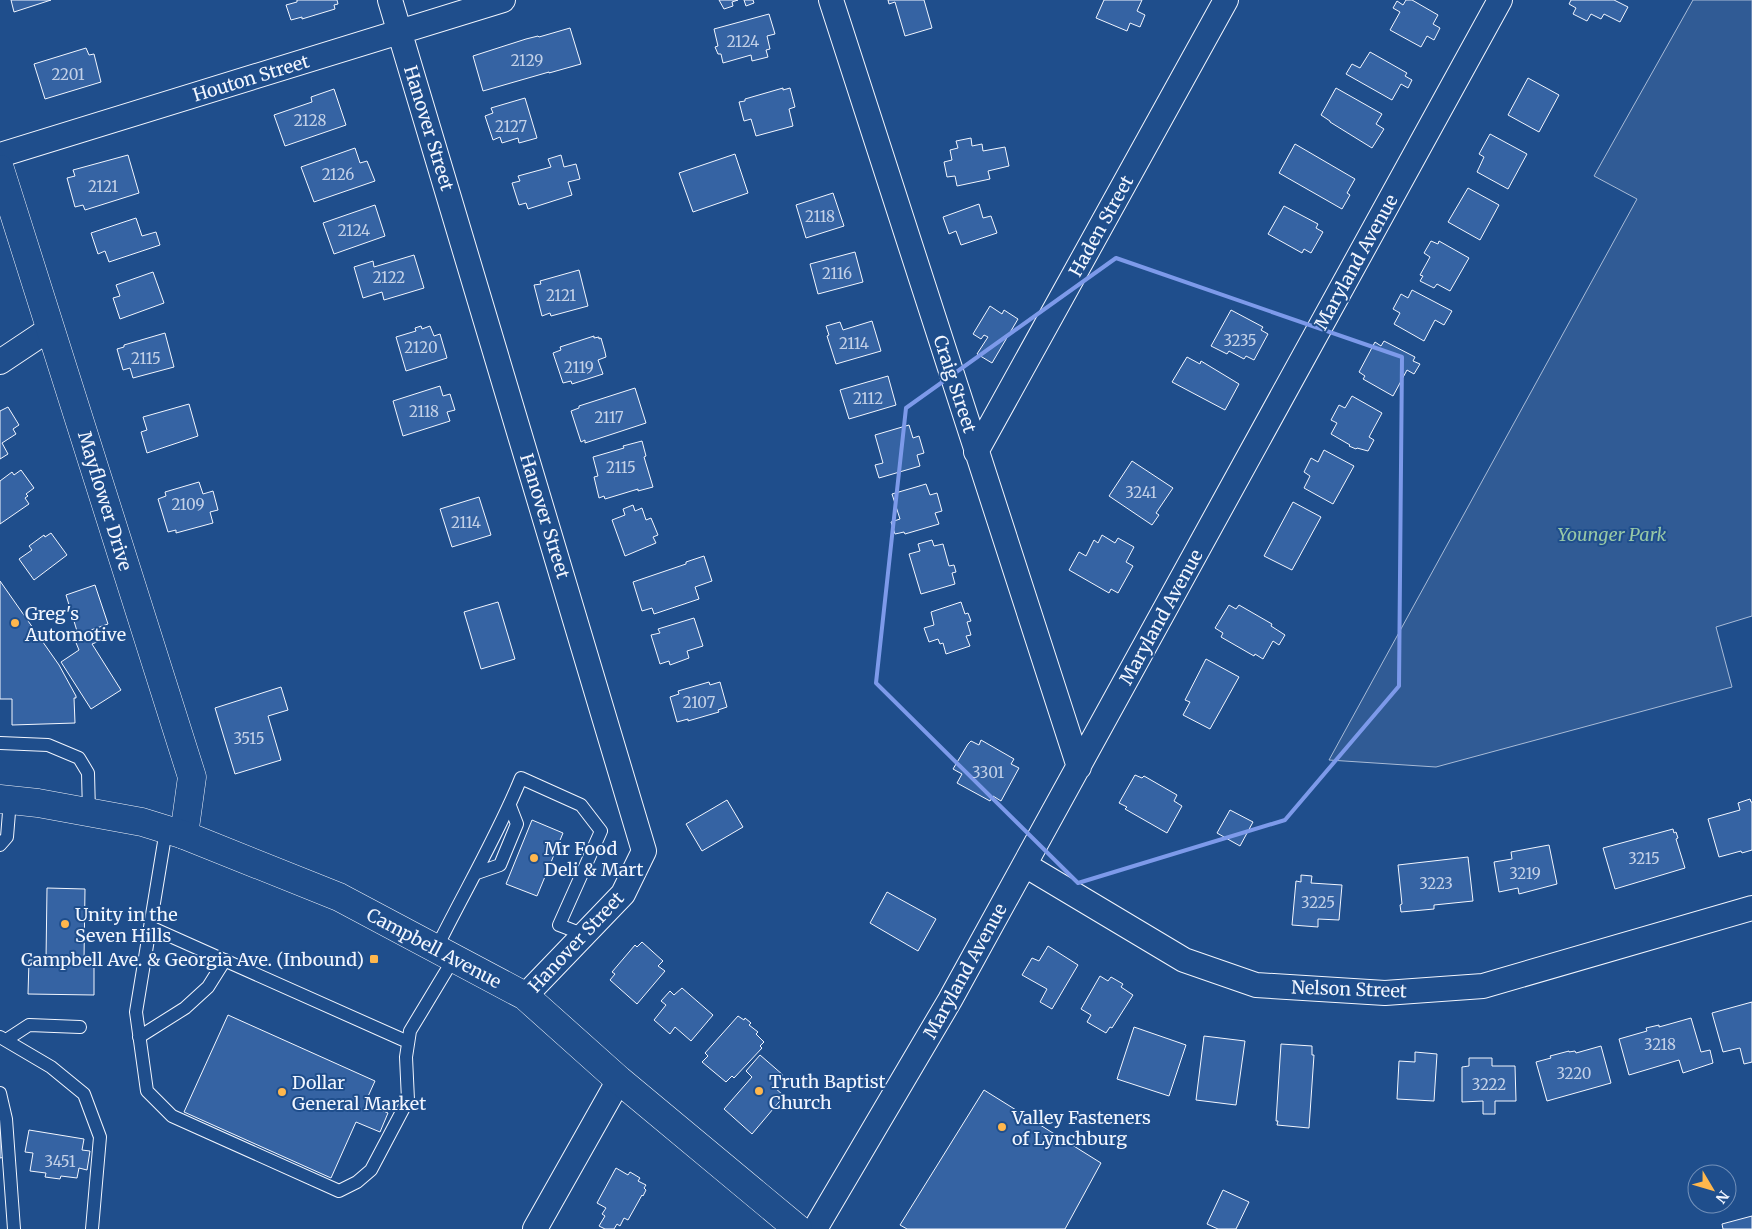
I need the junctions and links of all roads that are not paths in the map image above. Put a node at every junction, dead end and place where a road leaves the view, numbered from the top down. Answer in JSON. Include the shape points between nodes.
{"nodes":[{"id":1,"x":390,"y":0,"type":"edge"},
{"id":2,"x":503,"y":0,"type":"edge"},
{"id":3,"x":831,"y":0,"type":"edge"},
{"id":4,"x":1226,"y":0,"type":"edge"},
{"id":5,"x":1500,"y":0,"type":"edge"},
{"id":6,"x":400,"y":31,"type":"junction"},
{"id":7,"x":0,"y":155,"type":"edge"},
{"id":8,"x":0,"y":169,"type":"edge"},
{"id":9,"x":51,"y":328,"type":"junction"},
{"id":10,"x":0,"y":362,"type":"edge"},
{"id":11,"x":976,"y":452,"type":"junction"},
{"id":12,"x":0,"y":743,"type":"edge"},
{"id":13,"x":1079,"y":768,"type":"junction"},
{"id":14,"x":5,"y":799,"type":"edge"},
{"id":15,"x":89,"y":812,"type":"junction"},
{"id":16,"x":175,"y":832,"type":"junction"},
{"id":17,"x":0,"y":845,"type":"edge"},
{"id":18,"x":1024,"y":865,"type":"junction"},
{"id":19,"x":1752,"y":908,"type":"edge"},
{"id":20,"x":150,"y":927,"type":"junction"},
{"id":21,"x":584,"y":935,"type":"junction"},
{"id":22,"x":445,"y":954,"type":"junction"},
{"id":23,"x":225,"y":960,"type":"junction"},
{"id":24,"x":525,"y":996,"type":"junction"},
{"id":25,"x":80,"y":1027,"type":"dead end"},
{"id":26,"x":139,"y":1037,"type":"junction"},
{"id":27,"x":3,"y":1038,"type":"edge"},
{"id":28,"x":408,"y":1042,"type":"junction"},
{"id":29,"x":619,"y":1080,"type":"junction"},
{"id":30,"x":0,"y":1093,"type":"edge"},
{"id":31,"x":14,"y":1229,"type":"edge"},
{"id":32,"x":92,"y":1229,"type":"edge"},
{"id":33,"x":535,"y":1229,"type":"edge"},
{"id":34,"x":798,"y":1229,"type":"edge"},
{"id":35,"x":815,"y":1229,"type":"edge"}],
"edges":[{"from":1,"to":6,"type":"street","name":"Hanover Street"},
{"from":2,"to":6,"type":"street","name":"Houton Street"},
{"from":3,"to":11,"type":"street","name":"Craig Street"},
{"from":4,"to":11,"type":"street","name":"Haden Street"},
{"from":5,"to":13,"type":"street","name":"Maryland Avenue"},
{"from":6,"to":7,"type":"street","name":"Houton Street"},
{"from":6,"to":21,"type":"street","name":"Hanover Street","via":[[644,851],[623,894]]},
{"from":8,"to":9,"type":"main road","name":"Mayflower Drive"},
{"from":9,"to":10,"type":"street"},
{"from":9,"to":16,"type":"main road","name":"Mayflower Drive","via":[[192,776]]},
{"from":11,"to":13,"type":"street","name":"Craig Street"},
{"from":12,"to":15,"type":"lane","via":[[48,745],[79,758],[88,773]]},
{"from":13,"to":18,"type":"street","name":"Maryland Avenue"},
{"from":14,"to":15,"type":"main road","name":"Campbell Avenue"},
{"from":14,"to":17,"type":"lane","via":[[6,837]]},
{"from":15,"to":16,"type":"main road","name":"Campbell Avenue"},
{"from":16,"to":20,"type":"lane"},
{"from":16,"to":22,"type":"main road","name":"Campbell Avenue","via":[[339,898]]},
{"from":18,"to":19,"type":"street","name":"Nelson Street","via":[[1184,960],[1256,985],[1385,993],[1483,986]]},
{"from":18,"to":35,"type":"street","name":"Maryland Avenue","via":[[950,1000]]},
{"from":20,"to":23,"type":"lane"},
{"from":20,"to":26,"type":"lane","via":[[136,1012]]},
{"from":21,"to":22,"type":"lane","via":[[559,925],[601,831],[581,804],[522,778],[477,873],[456,909]]},
{"from":21,"to":24,"type":"street","name":"Hanover Street"},
{"from":22,"to":24,"type":"main road","name":"Campbell Avenue"},
{"from":22,"to":28,"type":"lane"},
{"from":23,"to":26,"type":"lane","via":[[208,987],[185,1008]]},
{"from":23,"to":28,"type":"lane"},
{"from":24,"to":29,"type":"main road","name":"Campbell Avenue"},
{"from":25,"to":27,"type":"lane","via":[[29,1025]]},
{"from":26,"to":28,"type":"lane","via":[[147,1091],[172,1116],[339,1190],[357,1182],[371,1170],[408,1100]]},
{"from":27,"to":32,"type":"lane","via":[[51,1067],[84,1094],[100,1137]]},
{"from":29,"to":33,"type":"street"},
{"from":29,"to":34,"type":"main road","name":"Campbell Avenue"},
{"from":30,"to":31,"type":"lane","via":[[6,1119]]}]}
